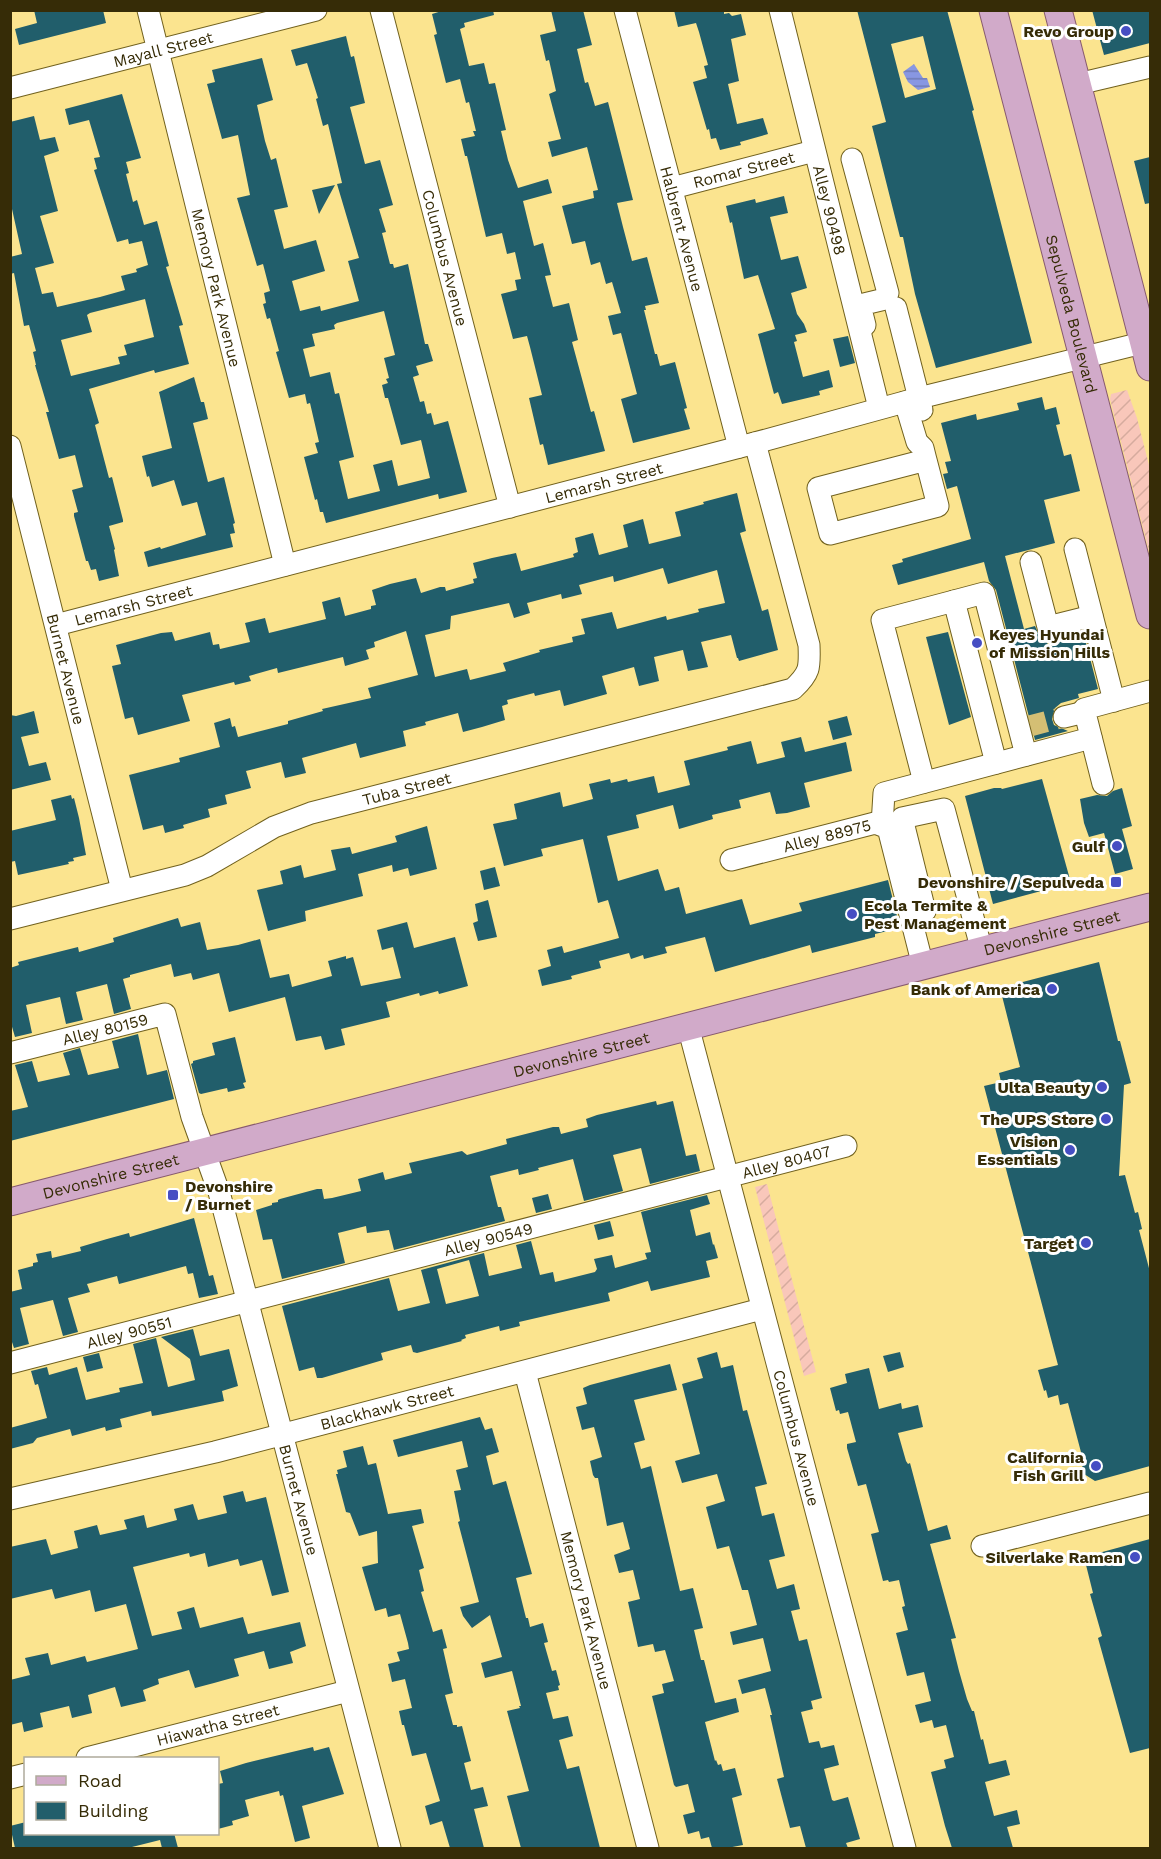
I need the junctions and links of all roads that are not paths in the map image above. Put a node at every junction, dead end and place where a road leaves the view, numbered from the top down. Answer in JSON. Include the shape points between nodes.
{"nodes":[{"id":1,"x":148,"y":10,"type":"edge"},
{"id":2,"x":316,"y":10,"type":"edge"},
{"id":3,"x":381,"y":10,"type":"edge"},
{"id":4,"x":625,"y":10,"type":"edge"},
{"id":5,"x":780,"y":10,"type":"edge"},
{"id":6,"x":993,"y":10,"type":"edge"},
{"id":7,"x":1058,"y":10,"type":"edge"},
{"id":8,"x":158,"y":51,"type":"junction"},
{"id":9,"x":1150,"y":67,"type":"edge"},
{"id":10,"x":1078,"y":84,"type":"junction"},
{"id":11,"x":10,"y":88,"type":"edge"},
{"id":12,"x":814,"y":151,"type":"junction"},
{"id":13,"x":852,"y":159,"type":"dead end"},
{"id":14,"x":672,"y":188,"type":"junction"},
{"id":15,"x":896,"y":308,"type":"dead end"},
{"id":16,"x":1148,"y":350,"type":"edge"},
{"id":17,"x":1082,"y":358,"type":"junction"},
{"id":18,"x":897,"y":404,"type":"junction"},
{"id":19,"x":747,"y":445,"type":"junction"},
{"id":20,"x":10,"y":446,"type":"edge"},
{"id":21,"x":925,"y":454,"type":"junction"},
{"id":22,"x":510,"y":507,"type":"junction"},
{"id":23,"x":1076,"y":549,"type":"dead end"},
{"id":24,"x":1031,"y":562,"type":"dead end"},
{"id":25,"x":285,"y":565,"type":"junction"},
{"id":26,"x":954,"y":601,"type":"junction"},
{"id":27,"x":1150,"y":615,"type":"edge"},
{"id":28,"x":1092,"y":616,"type":"junction"},
{"id":29,"x":57,"y":625,"type":"junction"},
{"id":30,"x":807,"y":675,"type":"joint"},
{"id":31,"x":1150,"y":691,"type":"edge"},
{"id":32,"x":1114,"y":701,"type":"junction"},
{"id":33,"x":1091,"y":738,"type":"junction"},
{"id":34,"x":1026,"y":755,"type":"junction"},
{"id":35,"x":996,"y":763,"type":"junction"},
{"id":36,"x":924,"y":782,"type":"junction"},
{"id":37,"x":1103,"y":784,"type":"dead end"},
{"id":38,"x":882,"y":825,"type":"junction"},
{"id":39,"x":732,"y":860,"type":"dead end"},
{"id":40,"x":122,"y":890,"type":"junction"},
{"id":41,"x":1150,"y":907,"type":"edge"},
{"id":42,"x":10,"y":919,"type":"edge"},
{"id":43,"x":912,"y":921,"type":"junction"},
{"id":44,"x":982,"y":951,"type":"junction"},
{"id":45,"x":923,"y":966,"type":"junction"},
{"id":46,"x":688,"y":1026,"type":"junction"},
{"id":47,"x":10,"y":1053,"type":"edge"},
{"id":48,"x":846,"y":1146,"type":"dead end"},
{"id":49,"x":205,"y":1152,"type":"junction"},
{"id":50,"x":728,"y":1177,"type":"junction"},
{"id":51,"x":10,"y":1202,"type":"edge"},
{"id":52,"x":247,"y":1303,"type":"junction"},
{"id":53,"x":762,"y":1309,"type":"junction"},
{"id":54,"x":10,"y":1363,"type":"edge"},
{"id":55,"x":525,"y":1372,"type":"junction"},
{"id":56,"x":282,"y":1434,"type":"junction"},
{"id":57,"x":10,"y":1499,"type":"edge"},
{"id":58,"x":1150,"y":1503,"type":"edge"},
{"id":59,"x":982,"y":1546,"type":"dead end"},
{"id":60,"x":348,"y":1691,"type":"junction"},
{"id":61,"x":91,"y":1757,"type":"edge"},
{"id":62,"x":390,"y":1848,"type":"edge"},
{"id":63,"x":648,"y":1848,"type":"edge"},
{"id":64,"x":904,"y":1848,"type":"edge"}],
"edges":[{"from":1,"to":8,"type":"street","name":"Memory Park Avenue"},
{"from":2,"to":8,"type":"street","name":"Mayall Street"},
{"from":3,"to":22,"type":"street","name":"Columbus Avenue"},
{"from":4,"to":14,"type":"street","name":"Halbrent Avenue"},
{"from":5,"to":12,"type":"street","name":"Alley 90498"},
{"from":6,"to":17,"type":"main road","name":"Sepulveda Boulevard"},
{"from":7,"to":10,"type":"main road"},
{"from":8,"to":11,"type":"street","name":"Mayall Street"},
{"from":8,"to":25,"type":"street","name":"Memory Park Avenue"},
{"from":9,"to":10,"type":"street"},
{"from":10,"to":16,"type":"main road"},
{"from":12,"to":14,"type":"street","name":"Romar Street"},
{"from":12,"to":18,"type":"street","name":"Alley 90498"},
{"from":13,"to":18,"type":"street","via":[[888,293],[885,298],[860,305]]},
{"from":14,"to":19,"type":"street","name":"Halbrent Avenue"},
{"from":15,"to":18,"type":"street"},
{"from":16,"to":17,"type":"street","name":"Lemarsh Street"},
{"from":17,"to":18,"type":"street","name":"Lemarsh Street"},
{"from":17,"to":27,"type":"main road","name":"Sepulveda Boulevard"},
{"from":18,"to":19,"type":"street","name":"Lemarsh Street"},
{"from":18,"to":21,"type":"street"},
{"from":19,"to":22,"type":"street","name":"Lemarsh Street"},
{"from":19,"to":30,"type":"street","name":"Halbrent Avenue","via":[[808,645]]},
{"from":20,"to":29,"type":"street","name":"Burnet Avenue"},
{"from":21,"to":21,"type":"street","via":[[818,488],[830,534],[938,506]]},
{"from":22,"to":25,"type":"street","name":"Lemarsh Street"},
{"from":23,"to":28,"type":"street"},
{"from":24,"to":28,"type":"street","via":[[1048,627]]},
{"from":25,"to":29,"type":"street","name":"Lemarsh Street"},
{"from":26,"to":34,"type":"street","via":[[984,593],[1023,728]]},
{"from":26,"to":35,"type":"street"},
{"from":26,"to":36,"type":"street","via":[[882,620]]},
{"from":28,"to":32,"type":"street"},
{"from":29,"to":40,"type":"street","name":"Burnet Avenue"},
{"from":30,"to":40,"type":"street","name":"Tuba Street","via":[[793,688],[311,813],[274,827],[185,875]]},
{"from":31,"to":32,"type":"street"},
{"from":32,"to":33,"type":"street","via":[[1074,715]]},
{"from":33,"to":34,"type":"street"},
{"from":33,"to":37,"type":"street"},
{"from":34,"to":35,"type":"street"},
{"from":35,"to":36,"type":"street"},
{"from":36,"to":38,"type":"street","via":[[884,793]]},
{"from":38,"to":39,"type":"street","name":"Alley 88975","via":[[875,823]]},
{"from":38,"to":43,"type":"street","name":"Alley 88975","via":[[888,828]]},
{"from":40,"to":42,"type":"street","name":"Tuba Street"},
{"from":41,"to":44,"type":"main road","name":"Devonshire Street"},
{"from":43,"to":44,"type":"street","via":[[925,911],[902,818],[944,809]]},
{"from":43,"to":45,"type":"street","name":"Alley 88975"},
{"from":44,"to":45,"type":"main road","name":"Devonshire Street"},
{"from":45,"to":46,"type":"main road","name":"Devonshire Street"},
{"from":46,"to":49,"type":"main road","name":"Devonshire Street"},
{"from":46,"to":50,"type":"street","name":"Columbus Avenue"},
{"from":47,"to":49,"type":"street","name":"Alley 80159","via":[[165,1014]]},
{"from":48,"to":50,"type":"street","name":"Alley 80407"},
{"from":49,"to":51,"type":"main road","name":"Devonshire Street"},
{"from":49,"to":52,"type":"street","name":"Burnet Avenue"},
{"from":50,"to":52,"type":"street","name":"Alley 90549"},
{"from":50,"to":53,"type":"street","name":"Columbus Avenue"},
{"from":52,"to":54,"type":"street","name":"Alley 90551"},
{"from":52,"to":56,"type":"street","name":"Burnet Avenue"},
{"from":53,"to":55,"type":"street","name":"Blackhawk Street"},
{"from":53,"to":64,"type":"street","name":"Columbus Avenue"},
{"from":55,"to":56,"type":"street","name":"Blackhawk Street"},
{"from":55,"to":63,"type":"street","name":"Memory Park Avenue"},
{"from":56,"to":57,"type":"street","name":"Blackhawk Street"},
{"from":56,"to":60,"type":"street","name":"Burnet Avenue"},
{"from":58,"to":59,"type":"street"},
{"from":60,"to":61,"type":"street","name":"Hiawatha Street"},
{"from":60,"to":62,"type":"street","name":"Burnet Avenue"}]}
